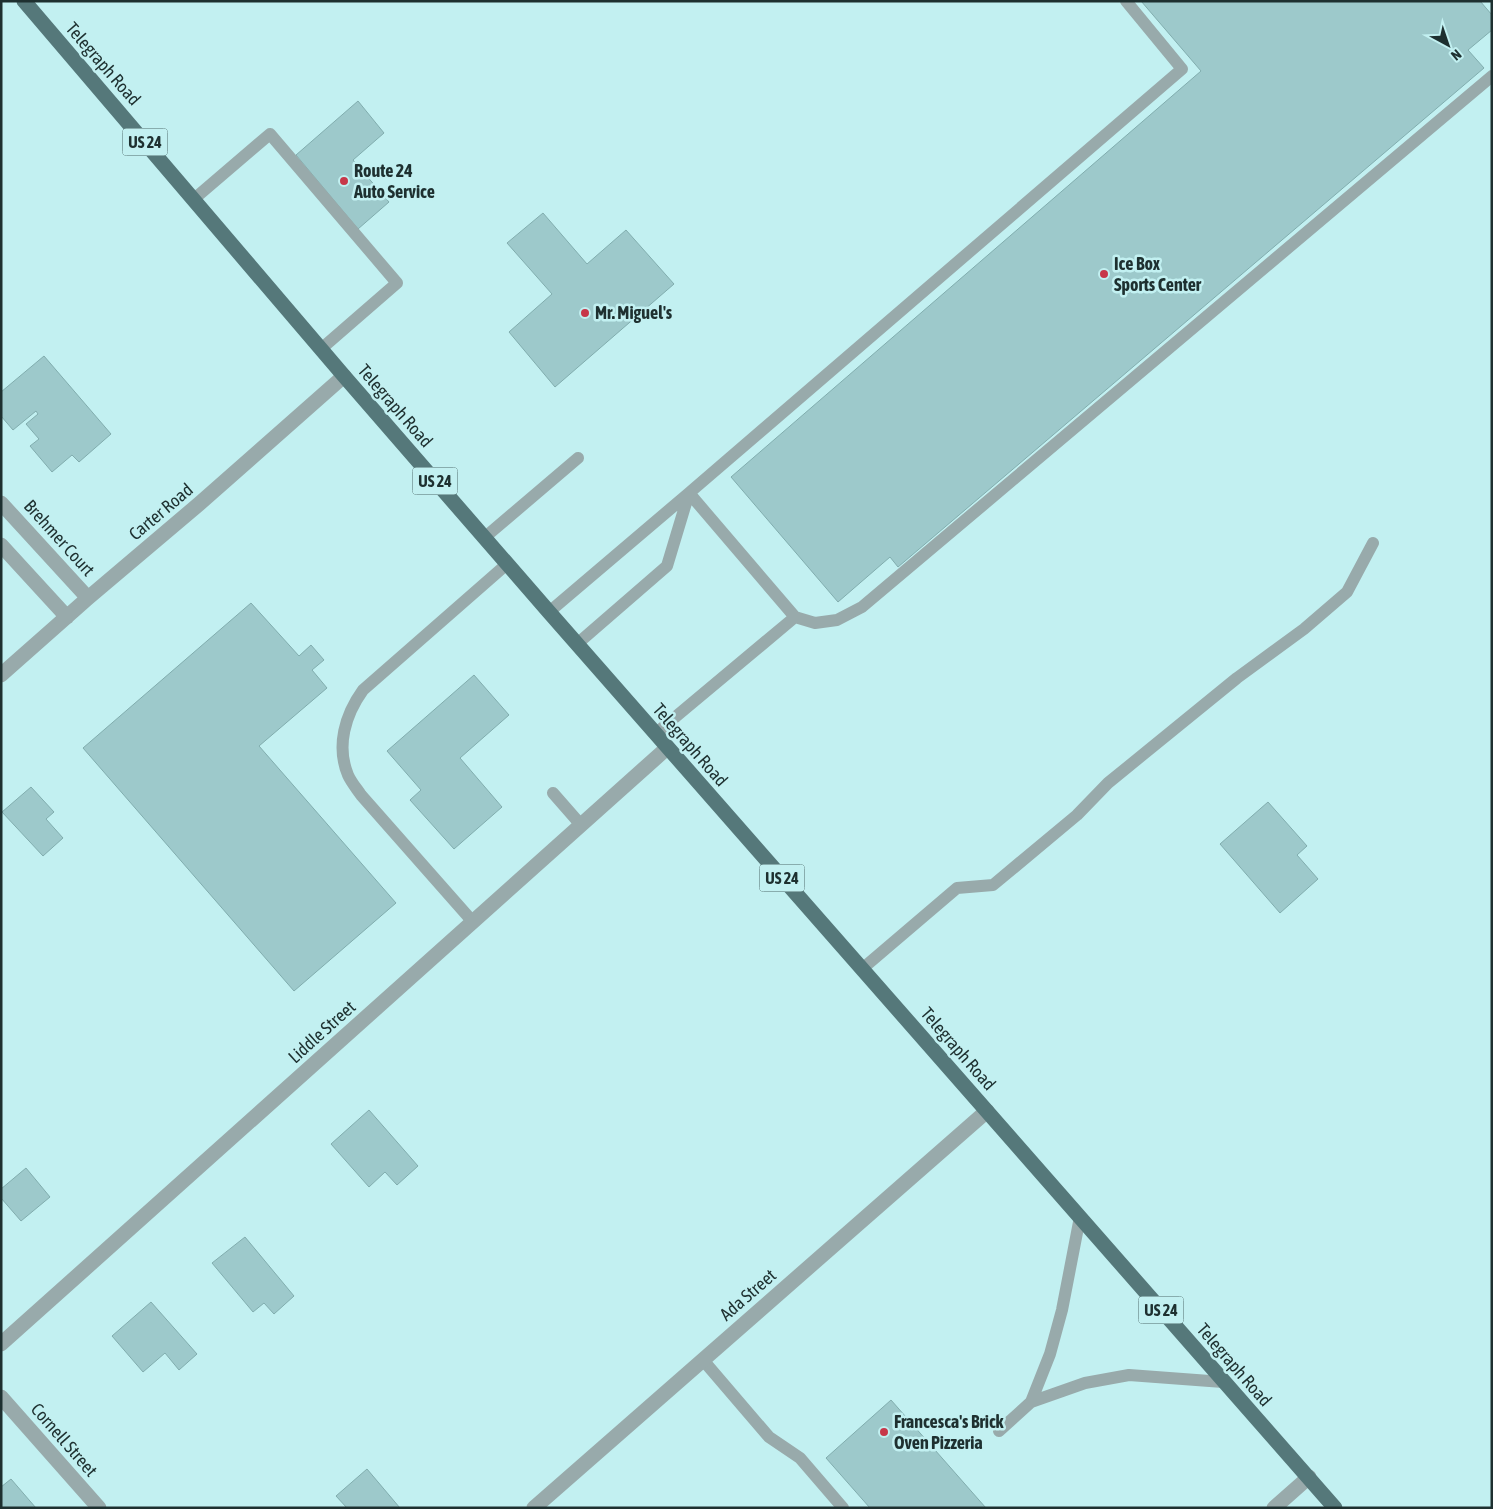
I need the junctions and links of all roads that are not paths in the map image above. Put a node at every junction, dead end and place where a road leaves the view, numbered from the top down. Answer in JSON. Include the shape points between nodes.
{"nodes":[{"id":1,"x":24,"y":1,"type":"edge"},
{"id":2,"x":1126,"y":1,"type":"edge"},
{"id":3,"x":1492,"y":76,"type":"edge"},
{"id":4,"x":194,"y":199,"type":"junction"},
{"id":5,"x":321,"y":348,"type":"junction"},
{"id":6,"x":344,"y":376,"type":"junction"},
{"id":7,"x":578,"y":458,"type":"dead end"},
{"id":8,"x":689,"y":493,"type":"junction"},
{"id":9,"x":1,"y":502,"type":"edge"},
{"id":10,"x":484,"y":538,"type":"junction"},
{"id":11,"x":1374,"y":543,"type":"dead end"},
{"id":12,"x":1,"y":545,"type":"edge"},
{"id":13,"x":507,"y":564,"type":"junction"},
{"id":14,"x":88,"y":598,"type":"junction"},
{"id":15,"x":549,"y":612,"type":"junction"},
{"id":16,"x":66,"y":617,"type":"junction"},
{"id":17,"x":795,"y":617,"type":"junction"},
{"id":18,"x":577,"y":644,"type":"junction"},
{"id":19,"x":1,"y":675,"type":"edge"},
{"id":20,"x":655,"y":734,"type":"junction"},
{"id":21,"x":667,"y":748,"type":"junction"},
{"id":22,"x":553,"y":793,"type":"dead end"},
{"id":23,"x":581,"y":825,"type":"junction"},
{"id":24,"x":473,"y":922,"type":"junction"},
{"id":25,"x":862,"y":969,"type":"junction"},
{"id":26,"x":987,"y":1112,"type":"junction"},
{"id":27,"x":1080,"y":1217,"type":"junction"},
{"id":28,"x":1,"y":1344,"type":"edge"},
{"id":29,"x":703,"y":1360,"type":"junction"},
{"id":30,"x":1223,"y":1382,"type":"junction"},
{"id":31,"x":1,"y":1397,"type":"edge"},
{"id":32,"x":1031,"y":1402,"type":"junction"},
{"id":33,"x":999,"y":1431,"type":"dead end"},
{"id":34,"x":1309,"y":1477,"type":"junction"},
{"id":35,"x":99,"y":1508,"type":"edge"},
{"id":36,"x":534,"y":1508,"type":"edge"},
{"id":37,"x":844,"y":1508,"type":"edge"},
{"id":38,"x":1274,"y":1508,"type":"edge"},
{"id":39,"x":1335,"y":1508,"type":"edge"}],
"edges":[{"from":1,"to":4,"type":"main road","name":"Telegraph Road","number":"US 24"},
{"from":2,"to":8,"type":"lane","via":[[1182,69]]},
{"from":3,"to":17,"type":"lane","via":[[862,607],[830,621],[815,623]]},
{"from":4,"to":5,"type":"main road","name":"Telegraph Road","number":"US 24"},
{"from":4,"to":5,"type":"lane","via":[[270,134],[397,283]]},
{"from":5,"to":6,"type":"main road","name":"Telegraph Road","number":"US 24"},
{"from":6,"to":10,"type":"main road","name":"Telegraph Road","number":"US 24"},
{"from":6,"to":14,"type":"street","name":"Carter Road"},
{"from":7,"to":10,"type":"lane"},
{"from":8,"to":15,"type":"lane"},
{"from":8,"to":17,"type":"lane"},
{"from":8,"to":18,"type":"lane","via":[[667,566]]},
{"from":9,"to":14,"type":"street","name":"Brehmer Court"},
{"from":10,"to":13,"type":"main road","name":"Telegraph Road","number":"US 24"},
{"from":11,"to":25,"type":"lane","via":[[1347,592],[1304,629],[1237,678],[1108,783],[1077,815],[993,885],[957,888]]},
{"from":12,"to":16,"type":"street"},
{"from":13,"to":15,"type":"main road","name":"Telegraph Road","number":"US 24"},
{"from":13,"to":24,"type":"lane","via":[[363,690],[354,703],[343,737],[348,776],[361,795]]},
{"from":14,"to":16,"type":"street","name":"Carter Road"},
{"from":15,"to":18,"type":"main road","name":"Telegraph Road","number":"US 24"},
{"from":16,"to":19,"type":"street","name":"Carter Road"},
{"from":17,"to":20,"type":"lane"},
{"from":18,"to":20,"type":"main road","name":"Telegraph Road","number":"US 24"},
{"from":20,"to":21,"type":"main road","name":"Telegraph Road","number":"US 24"},
{"from":21,"to":23,"type":"street","name":"Liddle Street"},
{"from":21,"to":25,"type":"main road","name":"Telegraph Road","number":"US 24"},
{"from":22,"to":23,"type":"lane"},
{"from":23,"to":24,"type":"street","name":"Liddle Street"},
{"from":24,"to":28,"type":"street","name":"Liddle Street"},
{"from":25,"to":26,"type":"main road","name":"Telegraph Road","number":"US 24"},
{"from":26,"to":27,"type":"main road","name":"Telegraph Road","number":"US 24"},
{"from":26,"to":29,"type":"street","name":"Ada Street"},
{"from":27,"to":30,"type":"main road","name":"Telegraph Road","number":"US 24"},
{"from":27,"to":32,"type":"lane","via":[[1062,1310],[1050,1354]]},
{"from":29,"to":36,"type":"street","name":"Ada Street"},
{"from":29,"to":37,"type":"lane","via":[[769,1437],[800,1458]]},
{"from":30,"to":32,"type":"lane","via":[[1129,1375],[1085,1383]]},
{"from":30,"to":34,"type":"main road","name":"Telegraph Road","number":"US 24"},
{"from":31,"to":35,"type":"street","name":"Cornell Street"},
{"from":32,"to":33,"type":"lane"},
{"from":34,"to":38,"type":"street"},
{"from":34,"to":39,"type":"main road","name":"Telegraph Road","number":"US 24"}]}
